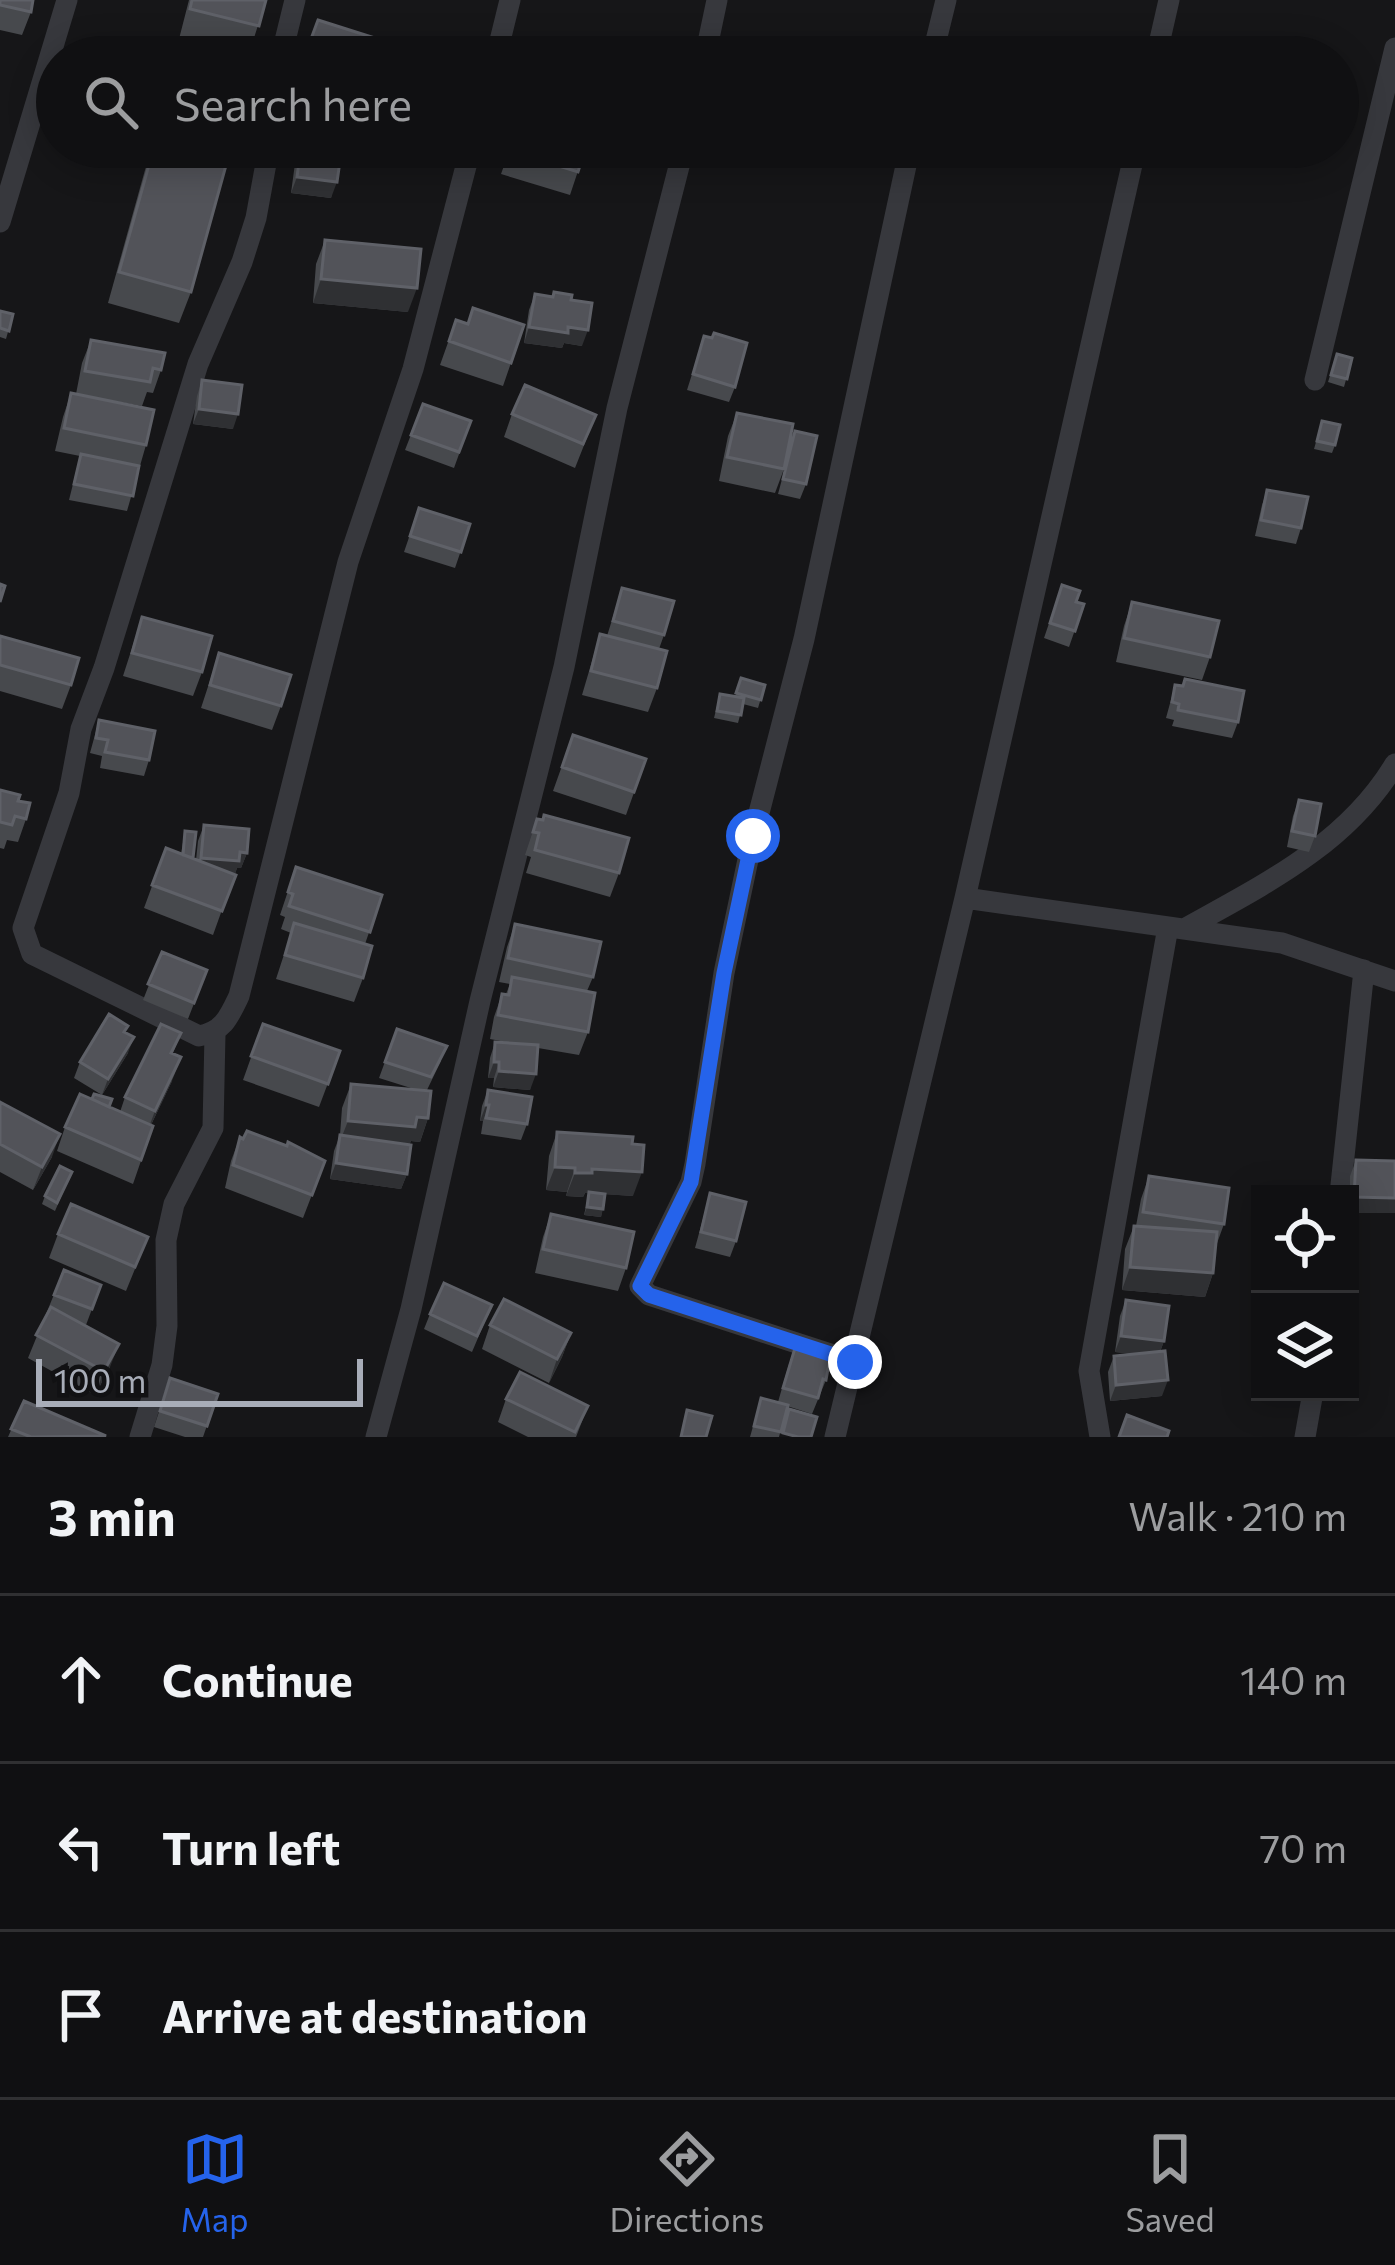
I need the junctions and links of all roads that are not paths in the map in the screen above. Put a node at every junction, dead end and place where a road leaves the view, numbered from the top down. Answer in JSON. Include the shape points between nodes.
{"nodes":[{"id":1,"x":67,"y":0,"type":"edge"},
{"id":2,"x":295,"y":0,"type":"edge"},
{"id":3,"x":510,"y":0,"type":"edge"},
{"id":4,"x":718,"y":0,"type":"edge"},
{"id":5,"x":946,"y":0,"type":"edge"},
{"id":6,"x":1169,"y":0,"type":"edge"},
{"id":7,"x":56,"y":36,"type":"edge"},
{"id":8,"x":286,"y":36,"type":"edge"},
{"id":9,"x":501,"y":36,"type":"edge"},
{"id":10,"x":710,"y":36,"type":"edge"},
{"id":11,"x":937,"y":36,"type":"edge"},
{"id":12,"x":1161,"y":36,"type":"edge"},
{"id":13,"x":1395,"y":49,"type":"edge"},
{"id":14,"x":36,"y":103,"type":"edge"},
{"id":15,"x":265,"y":168,"type":"edge"},
{"id":16,"x":465,"y":168,"type":"edge"},
{"id":17,"x":679,"y":168,"type":"edge"},
{"id":18,"x":905,"y":168,"type":"edge"},
{"id":19,"x":1131,"y":168,"type":"edge"},
{"id":20,"x":0,"y":222,"type":"edge"},
{"id":21,"x":1315,"y":380,"type":"dead end"},
{"id":22,"x":1395,"y":764,"type":"edge"},
{"id":23,"x":965,"y":898,"type":"junction"},
{"id":24,"x":1177,"y":927,"type":"junction"},
{"id":25,"x":1364,"y":970,"type":"junction"},
{"id":26,"x":1395,"y":981,"type":"edge"},
{"id":27,"x":214,"y":1034,"type":"junction"},
{"id":28,"x":1341,"y":1185,"type":"edge"},
{"id":29,"x":855,"y":1362,"type":"junction"},
{"id":30,"x":1311,"y":1401,"type":"edge"},
{"id":31,"x":140,"y":1437,"type":"edge"},
{"id":32,"x":376,"y":1437,"type":"edge"},
{"id":33,"x":835,"y":1437,"type":"edge"},
{"id":34,"x":1100,"y":1437,"type":"edge"},
{"id":35,"x":1305,"y":1437,"type":"edge"}],
"edges":[{"from":1,"to":7,"type":"street"},
{"from":2,"to":8,"type":"street"},
{"from":3,"to":9,"type":"street"},
{"from":4,"to":10,"type":"street"},
{"from":5,"to":11,"type":"street"},
{"from":6,"to":12,"type":"street"},
{"from":13,"to":21,"type":"street"},
{"from":14,"to":20,"type":"street"},
{"from":15,"to":27,"type":"street","via":[[242,262],[198,364],[23,928],[32,954],[58,969],[199,1036]]},
{"from":16,"to":27,"type":"street","via":[[412,369],[348,562],[238,996]]},
{"from":17,"to":32,"type":"street"},
{"from":18,"to":29,"type":"street","via":[[724,973],[691,1182],[640,1286]]},
{"from":19,"to":23,"type":"street"},
{"from":22,"to":24,"type":"street","via":[[1320,849]]},
{"from":23,"to":24,"type":"street"},
{"from":23,"to":29,"type":"street"},
{"from":24,"to":25,"type":"street","via":[[1282,943]]},
{"from":24,"to":34,"type":"street","via":[[1089,1371]]},
{"from":25,"to":26,"type":"street"},
{"from":25,"to":28,"type":"street"},
{"from":27,"to":31,"type":"street","via":[[213,1128],[174,1204],[162,1365]]},
{"from":29,"to":33,"type":"street"},
{"from":30,"to":35,"type":"street"}]}
